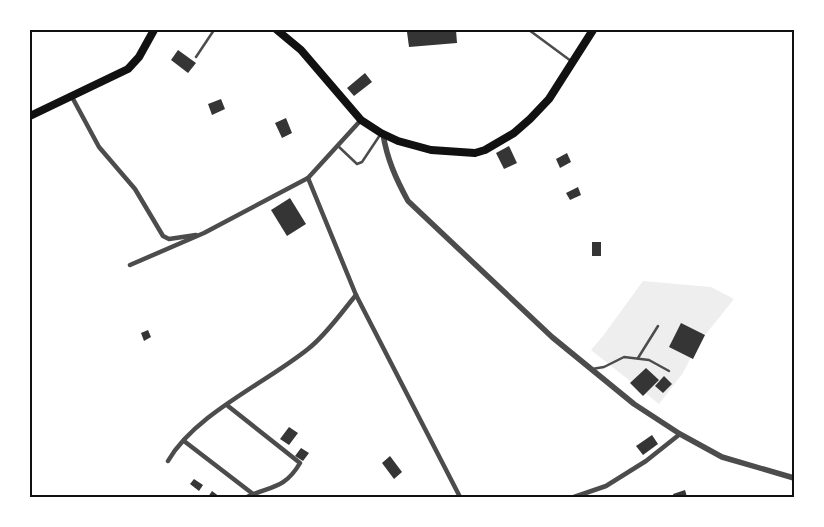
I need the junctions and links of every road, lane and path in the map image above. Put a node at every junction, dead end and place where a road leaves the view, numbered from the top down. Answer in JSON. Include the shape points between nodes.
{"nodes":[{"id":1,"x":154,"y":30,"type":"edge"},
{"id":2,"x":214,"y":30,"type":"edge"},
{"id":3,"x":277,"y":30,"type":"edge"},
{"id":4,"x":529,"y":30,"type":"edge"},
{"id":5,"x":593,"y":30,"type":"edge"},
{"id":6,"x":196,"y":57,"type":"dead end"},
{"id":7,"x":572,"y":62,"type":"junction"},
{"id":8,"x":72,"y":97,"type":"junction"},
{"id":9,"x":30,"y":116,"type":"edge"},
{"id":10,"x":361,"y":120,"type":"junction"},
{"id":11,"x":382,"y":134,"type":"junction"},
{"id":12,"x":337,"y":145,"type":"junction"},
{"id":13,"x":308,"y":178,"type":"junction"},
{"id":14,"x":199,"y":235,"type":"junction"},
{"id":15,"x":130,"y":265,"type":"dead end"},
{"id":16,"x":356,"y":295,"type":"junction"},
{"id":17,"x":658,"y":326,"type":"dead end"},
{"id":18,"x":638,"y":358,"type":"junction"},
{"id":19,"x":591,"y":369,"type":"junction"},
{"id":20,"x":669,"y":371,"type":"dead end"},
{"id":21,"x":228,"y":406,"type":"junction"},
{"id":22,"x":680,"y":434,"type":"junction"},
{"id":23,"x":184,"y":441,"type":"junction"},
{"id":24,"x":168,"y":461,"type":"dead end"},
{"id":25,"x":794,"y":478,"type":"edge"},
{"id":26,"x":254,"y":494,"type":"junction"},
{"id":27,"x":589,"y":495,"type":"edge"},
{"id":28,"x":247,"y":497,"type":"edge"},
{"id":29,"x":460,"y":497,"type":"edge"},
{"id":30,"x":574,"y":497,"type":"edge"}],
"edges":[{"from":1,"to":8,"type":"main road","via":[[128,69]]},
{"from":2,"to":6,"type":"lane"},
{"from":3,"to":10,"type":"main road","via":[[301,50]]},
{"from":4,"to":7,"type":"lane"},
{"from":5,"to":7,"type":"main road"},
{"from":7,"to":11,"type":"main road","via":[[549,99],[530,120],[485,150],[476,153],[431,150]]},
{"from":8,"to":9,"type":"main road"},
{"from":8,"to":14,"type":"street","via":[[99,147],[135,189],[163,236],[169,239]]},
{"from":10,"to":11,"type":"main road"},
{"from":10,"to":12,"type":"street"},
{"from":11,"to":12,"type":"lane","via":[[358,164]]},
{"from":11,"to":19,"type":"street","via":[[396,178],[408,201],[552,337]]},
{"from":12,"to":13,"type":"street"},
{"from":13,"to":14,"type":"street"},
{"from":13,"to":16,"type":"street"},
{"from":14,"to":15,"type":"street"},
{"from":16,"to":21,"type":"street","via":[[309,349]]},
{"from":16,"to":29,"type":"street"},
{"from":17,"to":18,"type":"lane"},
{"from":18,"to":19,"type":"lane","via":[[624,357],[604,367]]},
{"from":18,"to":20,"type":"lane"},
{"from":19,"to":22,"type":"street","via":[[634,404]]},
{"from":21,"to":23,"type":"street","via":[[207,419]]},
{"from":21,"to":26,"type":"street","via":[[300,463],[295,472],[277,487]]},
{"from":22,"to":25,"type":"street","via":[[722,456]]},
{"from":22,"to":27,"type":"street","via":[[638,466]]},
{"from":23,"to":24,"type":"street"},
{"from":23,"to":26,"type":"street"},
{"from":26,"to":28,"type":"street"},
{"from":27,"to":30,"type":"street"}]}
